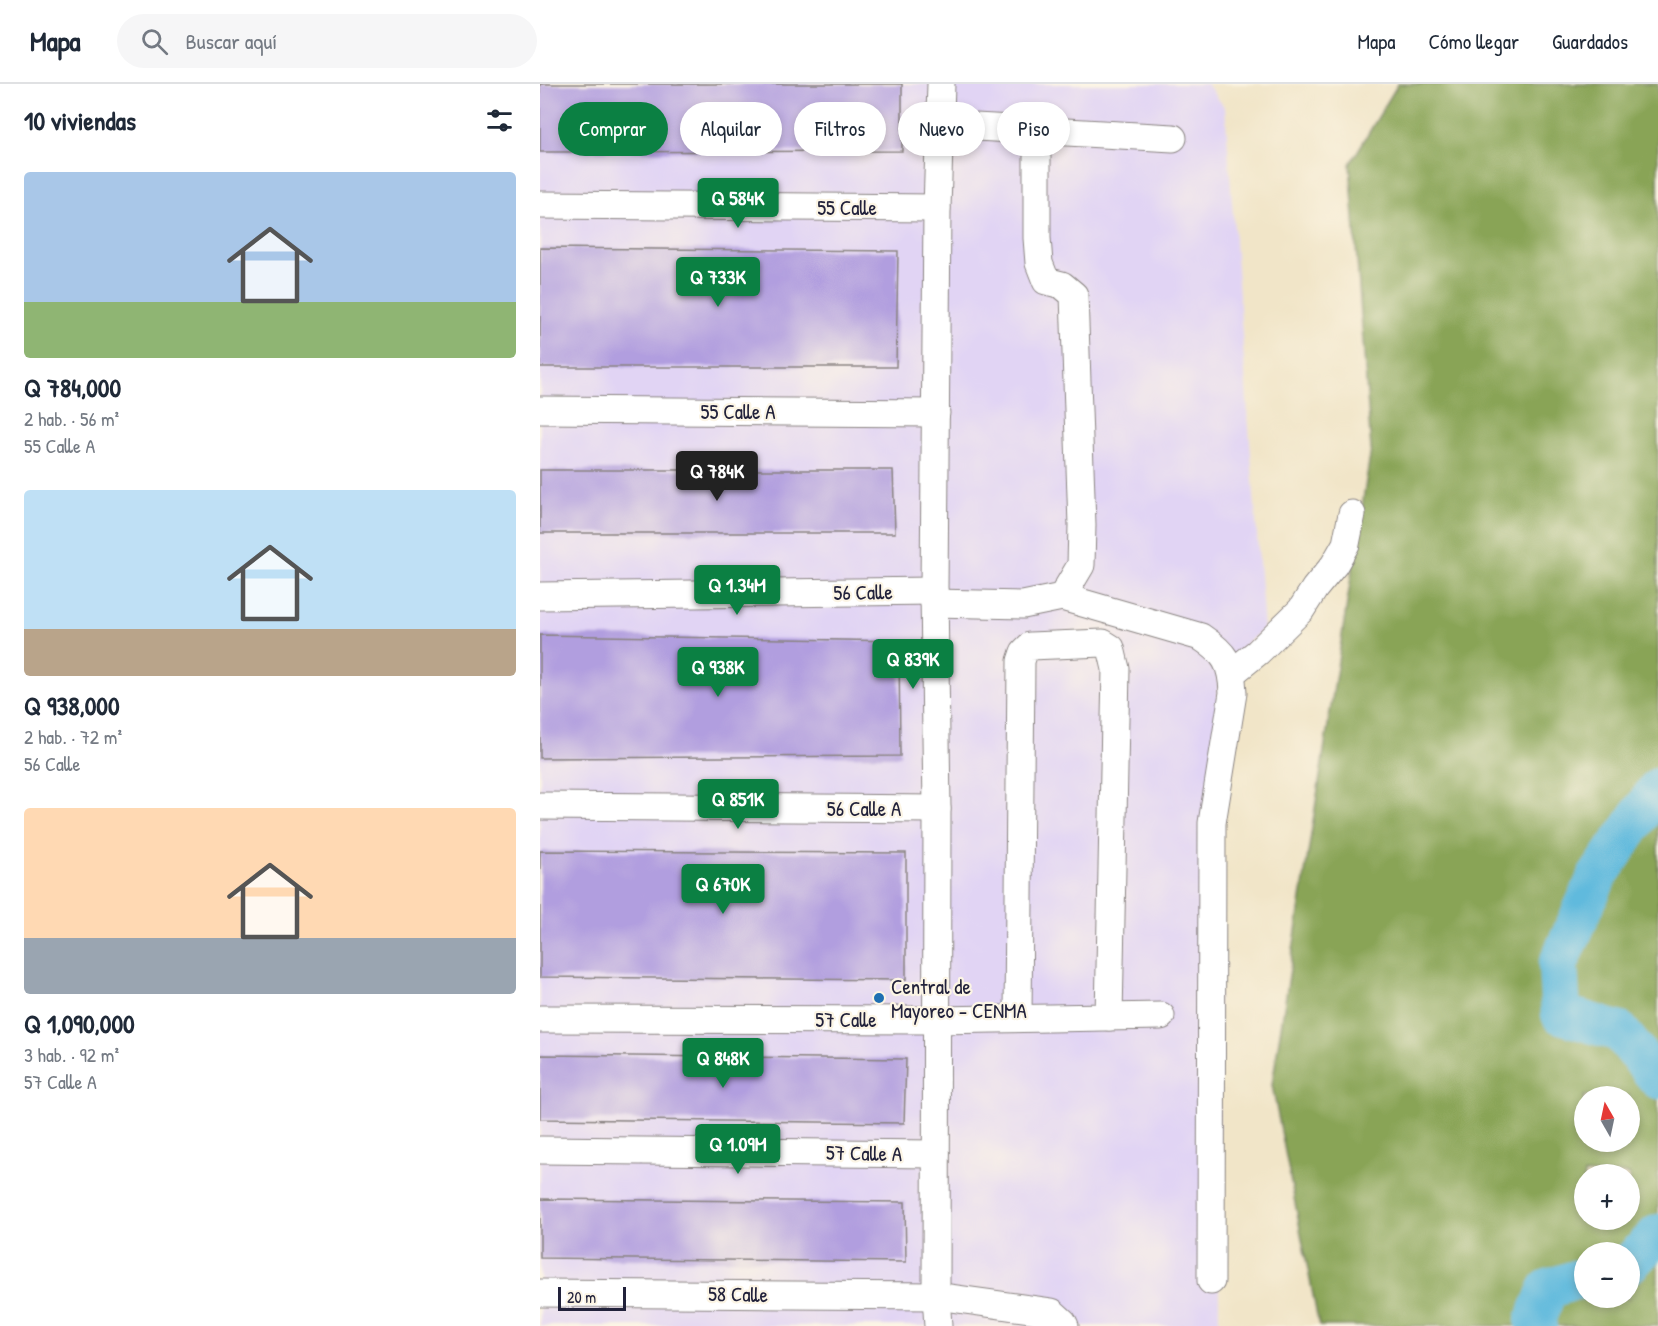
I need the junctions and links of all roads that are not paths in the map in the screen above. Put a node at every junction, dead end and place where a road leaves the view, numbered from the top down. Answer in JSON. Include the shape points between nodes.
{"nodes":[{"id":1,"x":941,"y":84,"type":"edge"},
{"id":2,"x":941,"y":102,"type":"edge"},
{"id":3,"x":1070,"y":132,"type":"edge"},
{"id":4,"x":1173,"y":138,"type":"dead end"},
{"id":5,"x":939,"y":156,"type":"edge"},
{"id":6,"x":1037,"y":156,"type":"edge"},
{"id":7,"x":540,"y":205,"type":"edge"},
{"id":8,"x":937,"y":208,"type":"junction"},
{"id":9,"x":540,"y":410,"type":"edge"},
{"id":10,"x":936,"y":412,"type":"junction"},
{"id":11,"x":1352,"y":514,"type":"dead end"},
{"id":12,"x":540,"y":596,"type":"edge"},
{"id":13,"x":934,"y":597,"type":"junction"},
{"id":14,"x":1062,"y":597,"type":"junction"},
{"id":15,"x":1232,"y":673,"type":"junction"},
{"id":16,"x":540,"y":806,"type":"edge"},
{"id":17,"x":937,"y":809,"type":"junction"},
{"id":18,"x":1161,"y":1016,"type":"dead end"},
{"id":19,"x":1109,"y":1017,"type":"junction"},
{"id":20,"x":1018,"y":1018,"type":"junction"},
{"id":21,"x":540,"y":1019,"type":"edge"},
{"id":22,"x":936,"y":1020,"type":"junction"},
{"id":23,"x":540,"y":1150,"type":"edge"},
{"id":24,"x":936,"y":1154,"type":"junction"},
{"id":25,"x":1211,"y":1281,"type":"dead end"},
{"id":26,"x":540,"y":1293,"type":"edge"},
{"id":27,"x":936,"y":1296,"type":"junction"},
{"id":28,"x":938,"y":1326,"type":"edge"},
{"id":29,"x":1065,"y":1326,"type":"edge"}],
"edges":[{"from":1,"to":2,"type":"street"},
{"from":3,"to":4,"type":"street"},
{"from":5,"to":8,"type":"street"},
{"from":6,"to":14,"type":"street","via":[[1039,263],[1046,281],[1062,285],[1074,295],[1081,565]]},
{"from":7,"to":8,"type":"street","name":"55 Calle"},
{"from":8,"to":10,"type":"street"},
{"from":9,"to":10,"type":"street","name":"55 Calle A"},
{"from":10,"to":13,"type":"street"},
{"from":11,"to":15,"type":"street","via":[[1346,544],[1301,610]]},
{"from":12,"to":13,"type":"street","name":"56 Calle"},
{"from":13,"to":14,"type":"street","name":"56 Calle","via":[[1023,605]]},
{"from":13,"to":17,"type":"street"},
{"from":14,"to":15,"type":"street","via":[[1202,637],[1221,650]]},
{"from":15,"to":25,"type":"street","via":[[1233,693],[1212,823]]},
{"from":16,"to":17,"type":"street","name":"56 Calle A"},
{"from":17,"to":22,"type":"street"},
{"from":18,"to":19,"type":"street","name":"57 Calle"},
{"from":19,"to":20,"type":"street","name":"57 Calle"},
{"from":19,"to":20,"type":"street","via":[[1116,669],[1111,648],[1103,643],[1030,646],[1021,661]]},
{"from":20,"to":22,"type":"street","name":"57 Calle"},
{"from":21,"to":22,"type":"street","name":"57 Calle"},
{"from":22,"to":24,"type":"street"},
{"from":23,"to":24,"type":"street","name":"57 Calle A"},
{"from":24,"to":27,"type":"street"},
{"from":26,"to":27,"type":"street","name":"58 Calle"},
{"from":27,"to":28,"type":"street"},
{"from":27,"to":29,"type":"street","name":"58 Calle","via":[[1052,1312]]}]}
